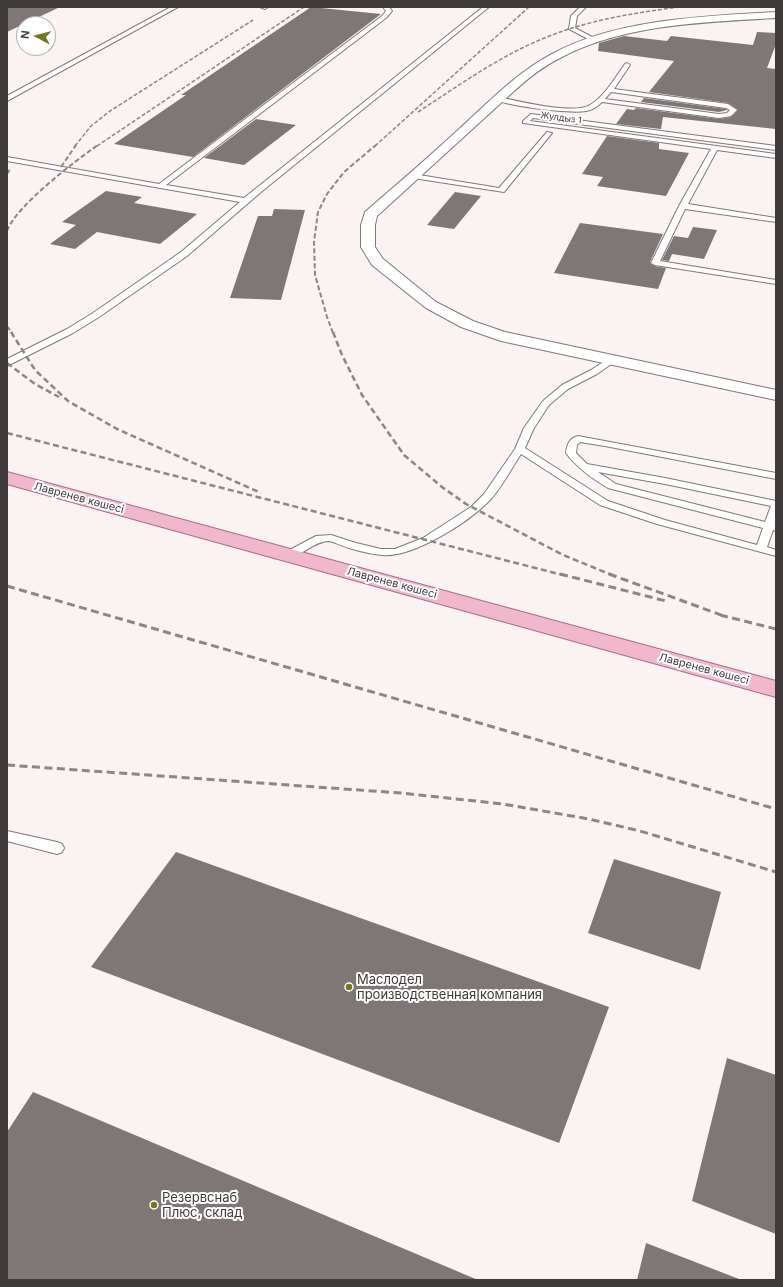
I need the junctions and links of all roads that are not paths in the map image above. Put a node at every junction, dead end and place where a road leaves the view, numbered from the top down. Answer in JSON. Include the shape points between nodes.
{"nodes":[{"id":1,"x":175,"y":7,"type":"edge"},
{"id":2,"x":386,"y":7,"type":"edge"},
{"id":3,"x":486,"y":7,"type":"edge"},
{"id":4,"x":583,"y":7,"type":"edge"},
{"id":5,"x":776,"y":15,"type":"edge"},
{"id":6,"x":594,"y":40,"type":"junction"},
{"id":7,"x":627,"y":65,"type":"dead end"},
{"id":8,"x":608,"y":90,"type":"junction"},
{"id":9,"x":7,"y":99,"type":"edge"},
{"id":10,"x":498,"y":99,"type":"junction"},
{"id":11,"x":600,"y":100,"type":"junction"},
{"id":12,"x":549,"y":133,"type":"dead end"},
{"id":13,"x":715,"y":148,"type":"junction"},
{"id":14,"x":776,"y":148,"type":"edge"},
{"id":15,"x":776,"y":156,"type":"edge"},
{"id":16,"x":7,"y":158,"type":"edge"},
{"id":17,"x":413,"y":176,"type":"junction"},
{"id":18,"x":160,"y":186,"type":"junction"},
{"id":19,"x":246,"y":201,"type":"junction"},
{"id":20,"x":683,"y":206,"type":"junction"},
{"id":21,"x":776,"y":220,"type":"edge"},
{"id":22,"x":776,"y":282,"type":"edge"},
{"id":23,"x":611,"y":360,"type":"junction"},
{"id":24,"x":7,"y":363,"type":"edge"},
{"id":25,"x":776,"y":395,"type":"edge"},
{"id":26,"x":520,"y":449,"type":"junction"},
{"id":27,"x":585,"y":467,"type":"junction"},
{"id":28,"x":776,"y":476,"type":"edge"},
{"id":29,"x":7,"y":478,"type":"edge"},
{"id":30,"x":776,"y":505,"type":"edge"},
{"id":31,"x":773,"y":527,"type":"edge"},
{"id":32,"x":761,"y":549,"type":"junction"},
{"id":33,"x":776,"y":553,"type":"edge"},
{"id":34,"x":288,"y":555,"type":"junction"},
{"id":35,"x":776,"y":689,"type":"edge"},
{"id":36,"x":7,"y":836,"type":"edge"},
{"id":37,"x":57,"y":848,"type":"dead end"}],
"edges":[{"from":1,"to":9,"type":"lane"},
{"from":2,"to":18,"type":"lane","via":[[389,11],[384,17]]},
{"from":3,"to":19,"type":"lane"},
{"from":4,"to":6,"type":"lane","via":[[571,21],[572,29]]},
{"from":5,"to":6,"type":"street","via":[[702,20],[647,28]]},
{"from":6,"to":10,"type":"street","via":[[557,54],[534,68]]},
{"from":7,"to":8,"type":"lane"},
{"from":8,"to":11,"type":"lane"},
{"from":8,"to":11,"type":"lane","via":[[728,106],[734,110],[730,115],[719,116]]},
{"from":10,"to":11,"type":"lane","via":[[577,111],[592,108]]},
{"from":10,"to":17,"type":"street"},
{"from":12,"to":17,"type":"lane","via":[[501,190]]},
{"from":13,"to":14,"type":"lane","name":"Жулдыз 1","via":[[525,122],[530,116]]},
{"from":13,"to":15,"type":"lane","name":"Жулдыз 1"},
{"from":13,"to":20,"type":"lane"},
{"from":16,"to":18,"type":"lane"},
{"from":17,"to":23,"type":"street","via":[[370,215],[368,247],[377,262],[431,305],[467,324],[501,336]]},
{"from":18,"to":19,"type":"lane"},
{"from":19,"to":24,"type":"lane","via":[[184,254],[96,315]]},
{"from":20,"to":21,"type":"lane"},
{"from":20,"to":22,"type":"lane","via":[[655,263]]},
{"from":23,"to":25,"type":"street"},
{"from":23,"to":26,"type":"lane","via":[[565,387],[546,403],[529,428]]},
{"from":26,"to":32,"type":"lane","via":[[604,503],[661,522]]},
{"from":26,"to":34,"type":"lane","via":[[488,496],[475,509],[427,540],[396,552],[381,552],[331,538],[316,539]]},
{"from":27,"to":28,"type":"lane","via":[[571,453],[572,444],[578,439]]},
{"from":27,"to":30,"type":"lane"},
{"from":27,"to":31,"type":"lane","via":[[612,486]]},
{"from":29,"to":34,"type":"main road","name":"Лавренев көшесі"},
{"from":30,"to":31,"type":"lane"},
{"from":31,"to":32,"type":"lane"},
{"from":32,"to":33,"type":"lane"},
{"from":34,"to":35,"type":"main road","name":"Лавренев көшесі"},
{"from":36,"to":37,"type":"lane"}]}
